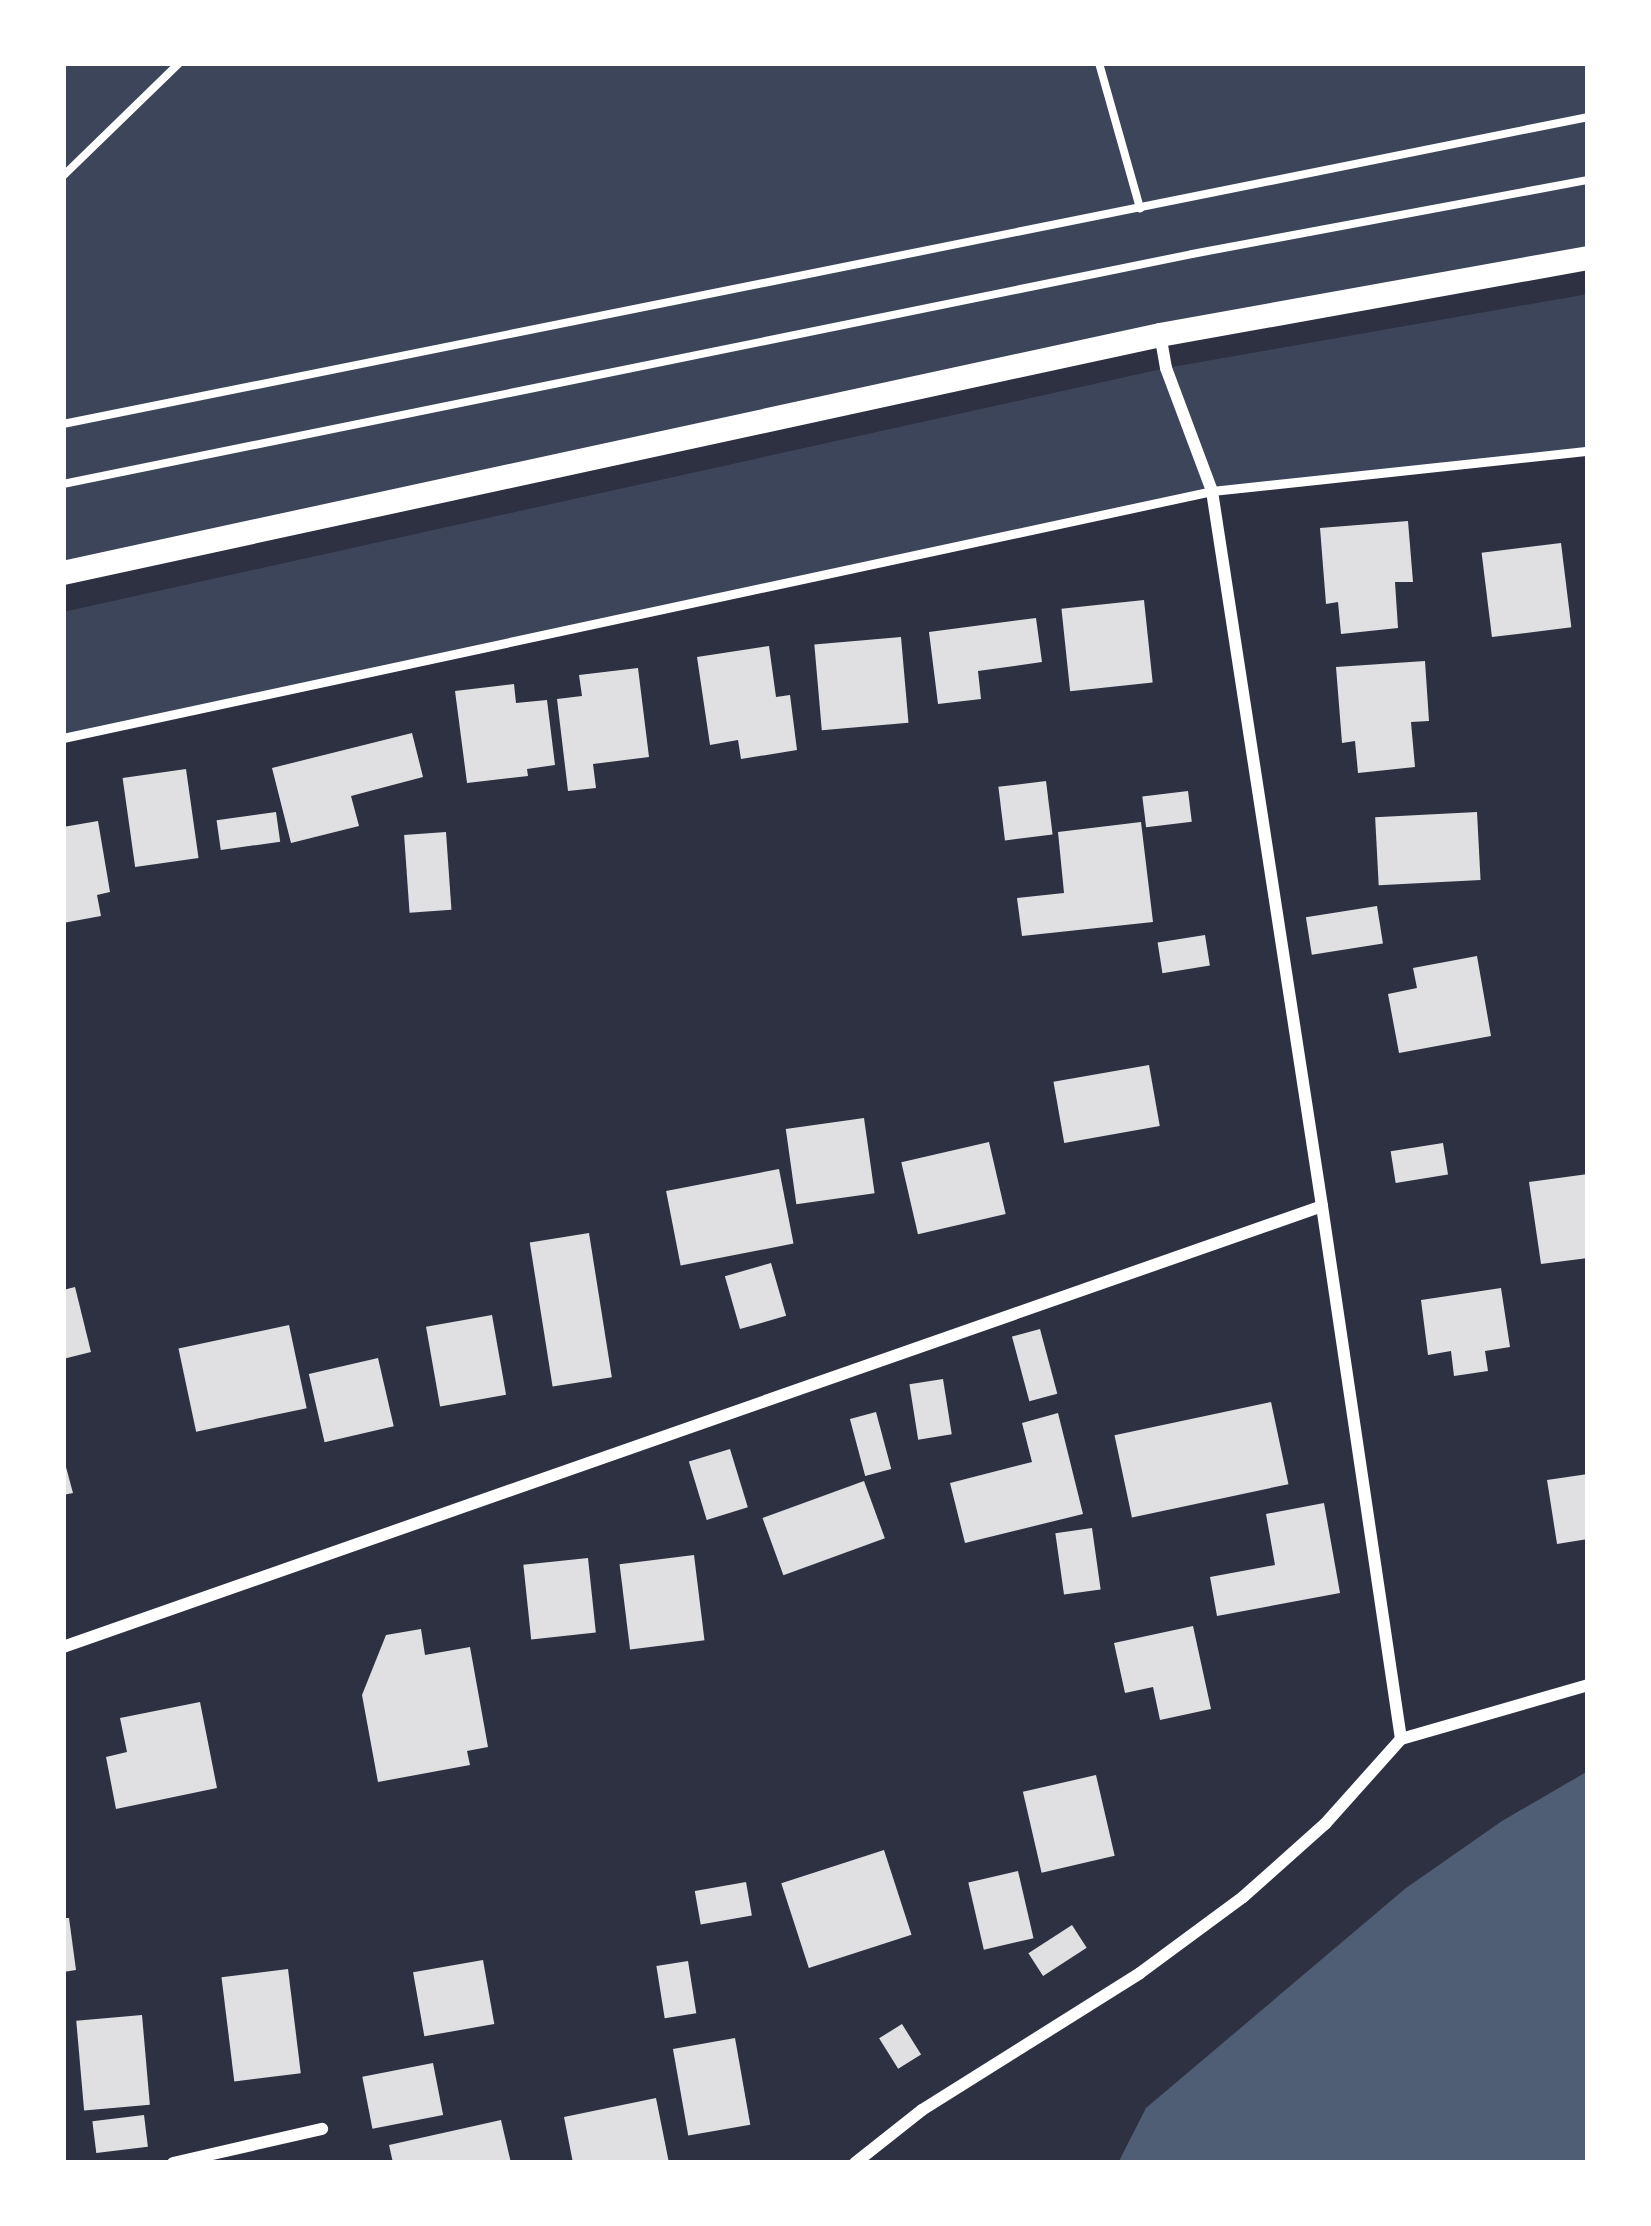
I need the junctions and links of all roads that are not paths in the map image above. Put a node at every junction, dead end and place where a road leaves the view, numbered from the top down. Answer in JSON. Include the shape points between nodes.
{"nodes":[{"id":1,"x":1588,"y":258,"type":"edge"},
{"id":2,"x":1160,"y":335,"type":"junction"},
{"id":3,"x":1588,"y":451,"type":"edge"},
{"id":4,"x":1212,"y":491,"type":"junction"},
{"id":5,"x":63,"y":573,"type":"edge"},
{"id":6,"x":63,"y":737,"type":"edge"},
{"id":7,"x":1322,"y":1205,"type":"junction"},
{"id":8,"x":63,"y":1647,"type":"edge"},
{"id":9,"x":1588,"y":1685,"type":"edge"},
{"id":10,"x":1401,"y":1739,"type":"junction"},
{"id":11,"x":322,"y":2129,"type":"dead end"},
{"id":12,"x":173,"y":2163,"type":"edge"},
{"id":13,"x":854,"y":2163,"type":"edge"}],
"edges":[{"from":1,"to":2,"type":"main road"},
{"from":2,"to":4,"type":"street"},
{"from":2,"to":5,"type":"main road"},
{"from":3,"to":4,"type":"lane"},
{"from":4,"to":6,"type":"lane"},
{"from":4,"to":7,"type":"street"},
{"from":7,"to":8,"type":"street"},
{"from":7,"to":10,"type":"street"},
{"from":9,"to":10,"type":"street"},
{"from":10,"to":13,"type":"street","via":[[1325,1824],[1244,1897]]},
{"from":11,"to":12,"type":"street"}]}
